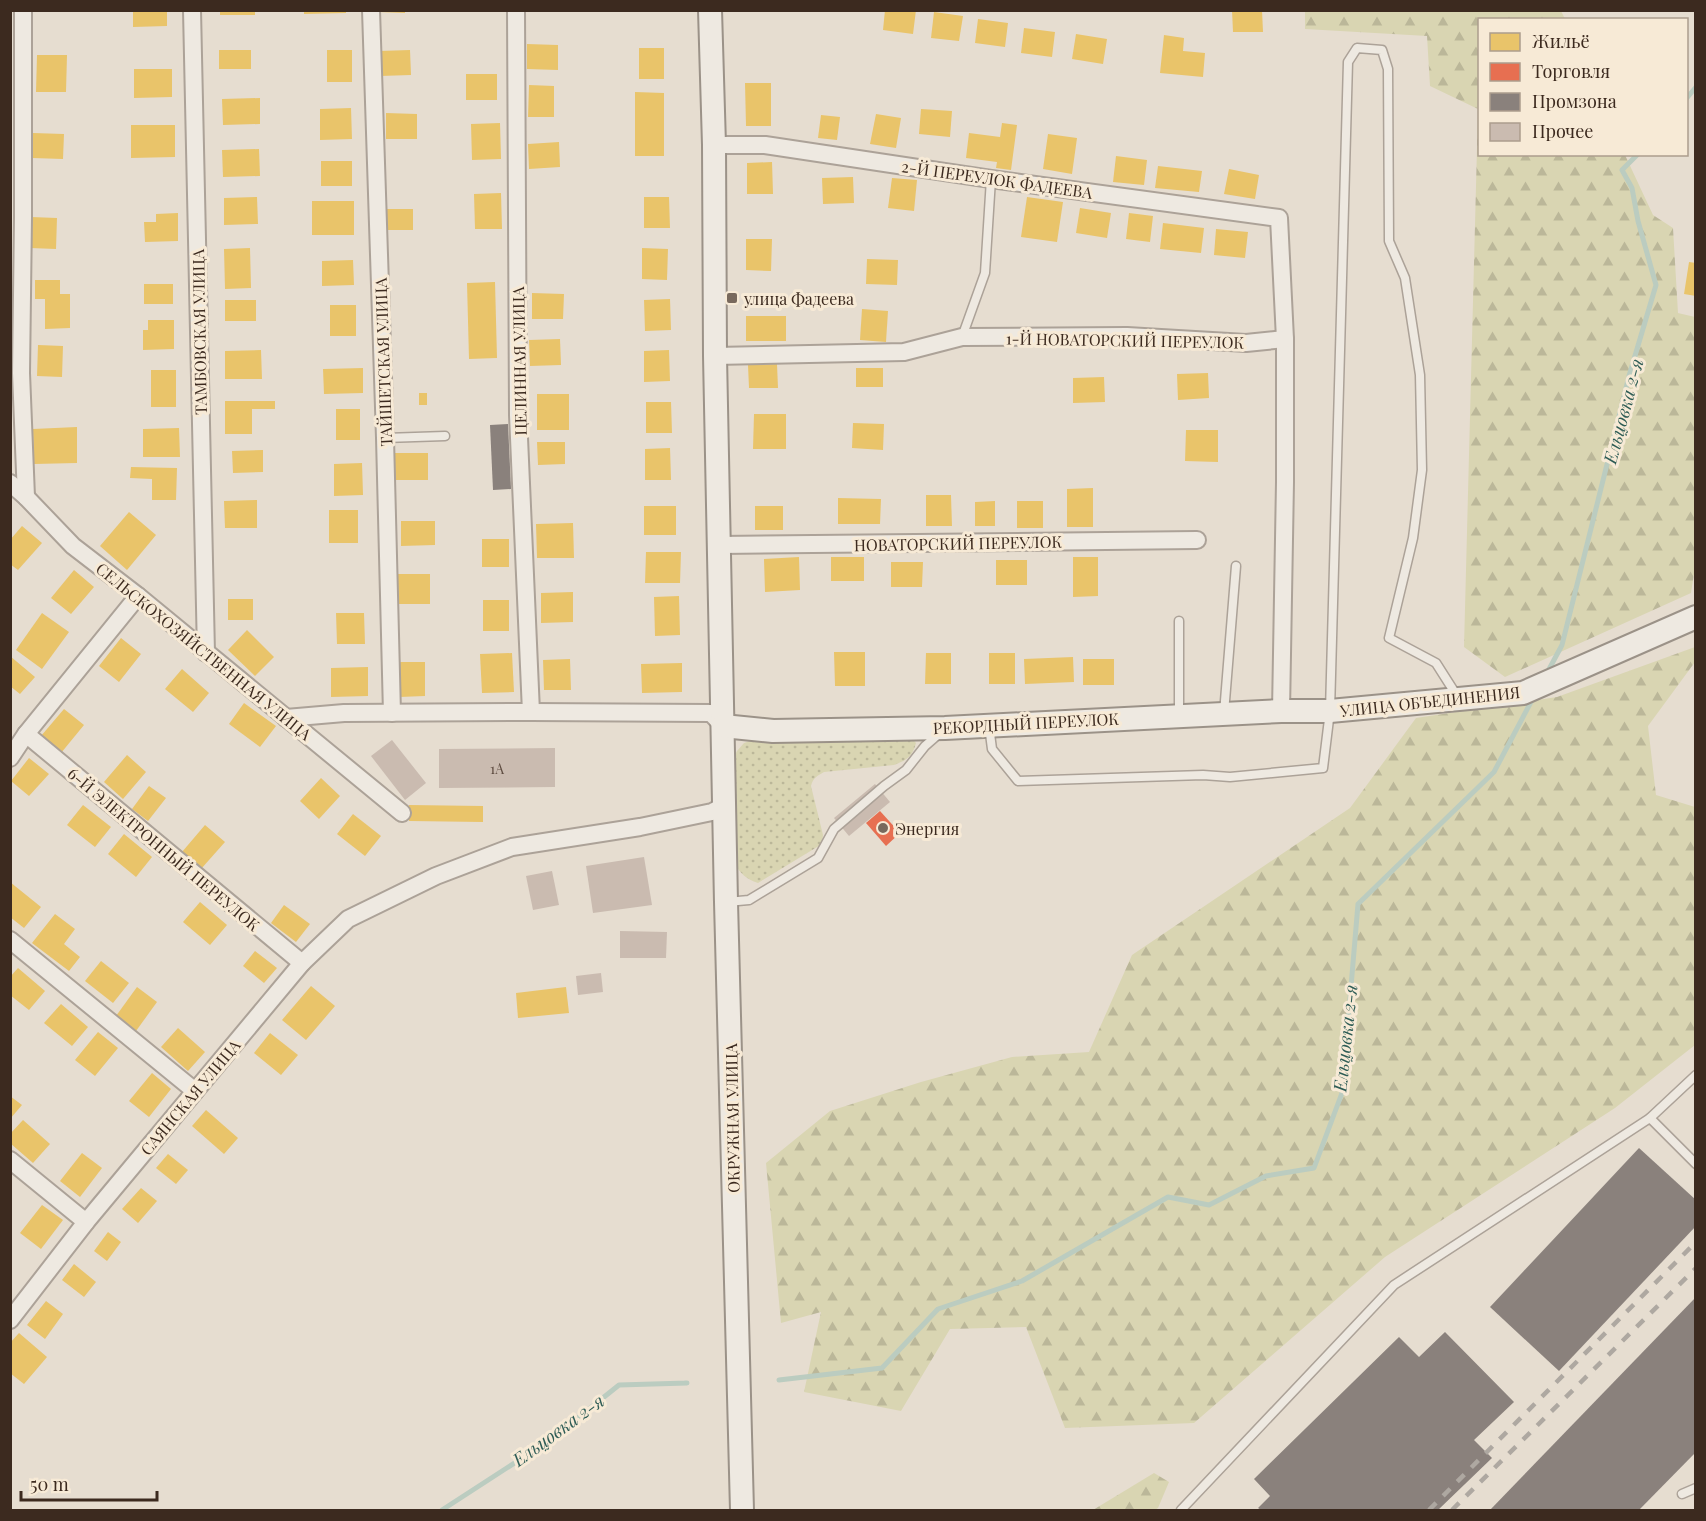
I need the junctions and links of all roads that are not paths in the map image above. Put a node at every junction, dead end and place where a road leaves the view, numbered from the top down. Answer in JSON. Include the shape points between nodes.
{"nodes":[{"id":1,"x":23,"y":10,"type":"edge"},
{"id":2,"x":192,"y":10,"type":"edge"},
{"id":3,"x":371,"y":10,"type":"edge"},
{"id":4,"x":516,"y":10,"type":"edge"},
{"id":5,"x":710,"y":10,"type":"edge"},
{"id":6,"x":714,"y":145,"type":"junction"},
{"id":7,"x":991,"y":179,"type":"junction"},
{"id":8,"x":962,"y":337,"type":"junction"},
{"id":9,"x":1285,"y":339,"type":"junction"},
{"id":10,"x":715,"y":356,"type":"junction"},
{"id":11,"x":445,"y":436,"type":"dead end"},
{"id":12,"x":386,"y":438,"type":"junction"},
{"id":13,"x":10,"y":483,"type":"edge"},
{"id":14,"x":26,"y":496,"type":"junction"},
{"id":15,"x":1197,"y":540,"type":"dead end"},
{"id":16,"x":720,"y":545,"type":"junction"},
{"id":17,"x":1236,"y":566,"type":"dead end"},
{"id":18,"x":138,"y":596,"type":"junction"},
{"id":19,"x":1695,"y":618,"type":"edge"},
{"id":20,"x":1179,"y":621,"type":"dead end"},
{"id":21,"x":206,"y":652,"type":"junction"},
{"id":22,"x":1458,"y":699,"type":"junction"},
{"id":23,"x":1281,"y":711,"type":"junction"},
{"id":24,"x":1330,"y":711,"type":"junction"},
{"id":25,"x":531,"y":712,"type":"junction"},
{"id":26,"x":392,"y":713,"type":"junction"},
{"id":27,"x":1224,"y":713,"type":"junction"},
{"id":28,"x":1179,"y":716,"type":"junction"},
{"id":29,"x":286,"y":718,"type":"junction"},
{"id":30,"x":723,"y":726,"type":"junction"},
{"id":31,"x":989,"y":726,"type":"junction"},
{"id":32,"x":945,"y":728,"type":"junction"},
{"id":33,"x":27,"y":734,"type":"junction"},
{"id":34,"x":10,"y":758,"type":"edge"},
{"id":35,"x":725,"y":805,"type":"junction"},
{"id":36,"x":402,"y":813,"type":"dead end"},
{"id":37,"x":726,"y":902,"type":"junction"},
{"id":38,"x":10,"y":940,"type":"edge"},
{"id":39,"x":302,"y":963,"type":"junction"},
{"id":40,"x":1695,"y":1075,"type":"edge"},
{"id":41,"x":195,"y":1091,"type":"junction"},
{"id":42,"x":1650,"y":1118,"type":"junction"},
{"id":43,"x":10,"y":1160,"type":"edge"},
{"id":44,"x":1695,"y":1164,"type":"edge"},
{"id":45,"x":86,"y":1222,"type":"junction"},
{"id":46,"x":10,"y":1320,"type":"edge"},
{"id":47,"x":1695,"y":1488,"type":"edge"},
{"id":48,"x":1682,"y":1494,"type":"dead end"},
{"id":49,"x":741,"y":1502,"type":"edge"},
{"id":50,"x":724,"y":1510,"type":"edge"},
{"id":51,"x":1181,"y":1510,"type":"edge"}],
"edges":[{"from":1,"to":14,"type":"street","via":[[21,373]]},
{"from":2,"to":21,"type":"street","name":"ТАМБОВСКАЯ УЛИЦА"},
{"from":3,"to":12,"type":"street","name":"ТАЙШЕТСКАЯ УЛИЦА"},
{"from":4,"to":25,"type":"street","name":"ЦЕЛИННАЯ УЛИЦА","via":[[518,415]]},
{"from":5,"to":6,"type":"main road"},
{"from":6,"to":7,"type":"street","name":"2-Й ПЕРЕУЛОК ФАДЕЕВА","via":[[765,145]]},
{"from":6,"to":10,"type":"main road"},
{"from":7,"to":8,"type":"lane","via":[[985,273]]},
{"from":7,"to":9,"type":"street","name":"2-Й ПЕРЕУЛОК ФАДЕЕВА","via":[[1279,218]]},
{"from":8,"to":9,"type":"street","name":"1-Й НОВАТОРСКИЙ ПЕРЕУЛОК","via":[[1127,336],[1246,343]]},
{"from":8,"to":10,"type":"street","name":"1-Й НОВАТОРСКИЙ ПЕРЕУЛОК","via":[[904,352]]},
{"from":9,"to":23,"type":"street"},
{"from":10,"to":16,"type":"main road"},
{"from":11,"to":12,"type":"lane"},
{"from":12,"to":26,"type":"street","name":"ТАЙШЕТСКАЯ УЛИЦА"},
{"from":13,"to":14,"type":"street","name":"СЕЛЬСКОХОЗЯЙСТВЕННАЯ УЛИЦА"},
{"from":14,"to":18,"type":"street","name":"СЕЛЬСКОХОЗЯЙСТВЕННАЯ УЛИЦА","via":[[73,546]]},
{"from":15,"to":16,"type":"street","name":"НОВАТОРСКИЙ ПЕРЕУЛОК"},
{"from":16,"to":30,"type":"main road"},
{"from":17,"to":27,"type":"lane"},
{"from":18,"to":21,"type":"street","name":"СЕЛЬСКОХОЗЯЙСТВЕННАЯ УЛИЦА"},
{"from":18,"to":33,"type":"street"},
{"from":19,"to":22,"type":"main road","name":"УЛИЦА ОБЪЕДИНЕНИЯ","via":[[1523,693]]},
{"from":20,"to":28,"type":"lane"},
{"from":21,"to":29,"type":"street","name":"СЕЛЬСКОХОЗЯЙСТВЕННАЯ УЛИЦА"},
{"from":22,"to":24,"type":"main road","name":"УЛИЦА ОБЪЕДИНЕНИЯ"},
{"from":22,"to":24,"type":"lane","via":[[1436,663],[1389,638],[1413,538],[1422,470],[1420,375],[1405,278],[1389,241],[1388,69],[1382,50],[1357,48],[1348,62]]},
{"from":23,"to":24,"type":"main road","name":"РЕКОРДНЫЙ ПЕРЕУЛОК"},
{"from":23,"to":27,"type":"main road","name":"РЕКОРДНЫЙ ПЕРЕУЛОК"},
{"from":24,"to":31,"type":"lane","via":[[1323,768],[1230,777],[1018,781],[992,749]]},
{"from":25,"to":26,"type":"street"},
{"from":25,"to":30,"type":"street","via":[[711,713]]},
{"from":26,"to":29,"type":"street"},
{"from":27,"to":28,"type":"main road","name":"РЕКОРДНЫЙ ПЕРЕУЛОК"},
{"from":28,"to":31,"type":"main road","name":"РЕКОРДНЫЙ ПЕРЕУЛОК"},
{"from":29,"to":36,"type":"street","name":"СЕЛЬСКОХОЗЯЙСТВЕННАЯ УЛИЦА"},
{"from":30,"to":32,"type":"main road","name":"РЕКОРДНЫЙ ПЕРЕУЛОК","via":[[773,731]]},
{"from":30,"to":35,"type":"main road","name":"ОКРУЖНАЯ УЛИЦА"},
{"from":31,"to":32,"type":"main road","name":"РЕКОРДНЫЙ ПЕРЕУЛОК"},
{"from":32,"to":37,"type":"lane","via":[[906,770],[834,829],[818,858],[749,900]]},
{"from":33,"to":34,"type":"street"},
{"from":33,"to":39,"type":"street","name":"6-Й ЭЛЕКТРОННЫЙ ПЕРЕУЛОК"},
{"from":35,"to":37,"type":"main road","name":"ОКРУЖНАЯ УЛИЦА"},
{"from":35,"to":39,"type":"street","name":"САЯНСКАЯ УЛИЦА","via":[[712,812],[640,827],[512,847],[436,876],[348,918]]},
{"from":37,"to":49,"type":"main road","name":"ОКРУЖНАЯ УЛИЦА"},
{"from":38,"to":41,"type":"street"},
{"from":39,"to":41,"type":"street","name":"САЯНСКАЯ УЛИЦА"},
{"from":40,"to":42,"type":"lane"},
{"from":41,"to":45,"type":"street","name":"САЯНСКАЯ УЛИЦА"},
{"from":42,"to":44,"type":"lane"},
{"from":42,"to":51,"type":"lane","via":[[1394,1285]]},
{"from":43,"to":45,"type":"street"},
{"from":45,"to":46,"type":"street","name":"САЯНСКАЯ УЛИЦА"},
{"from":47,"to":48,"type":"lane"},
{"from":49,"to":50,"type":"main road"}]}
